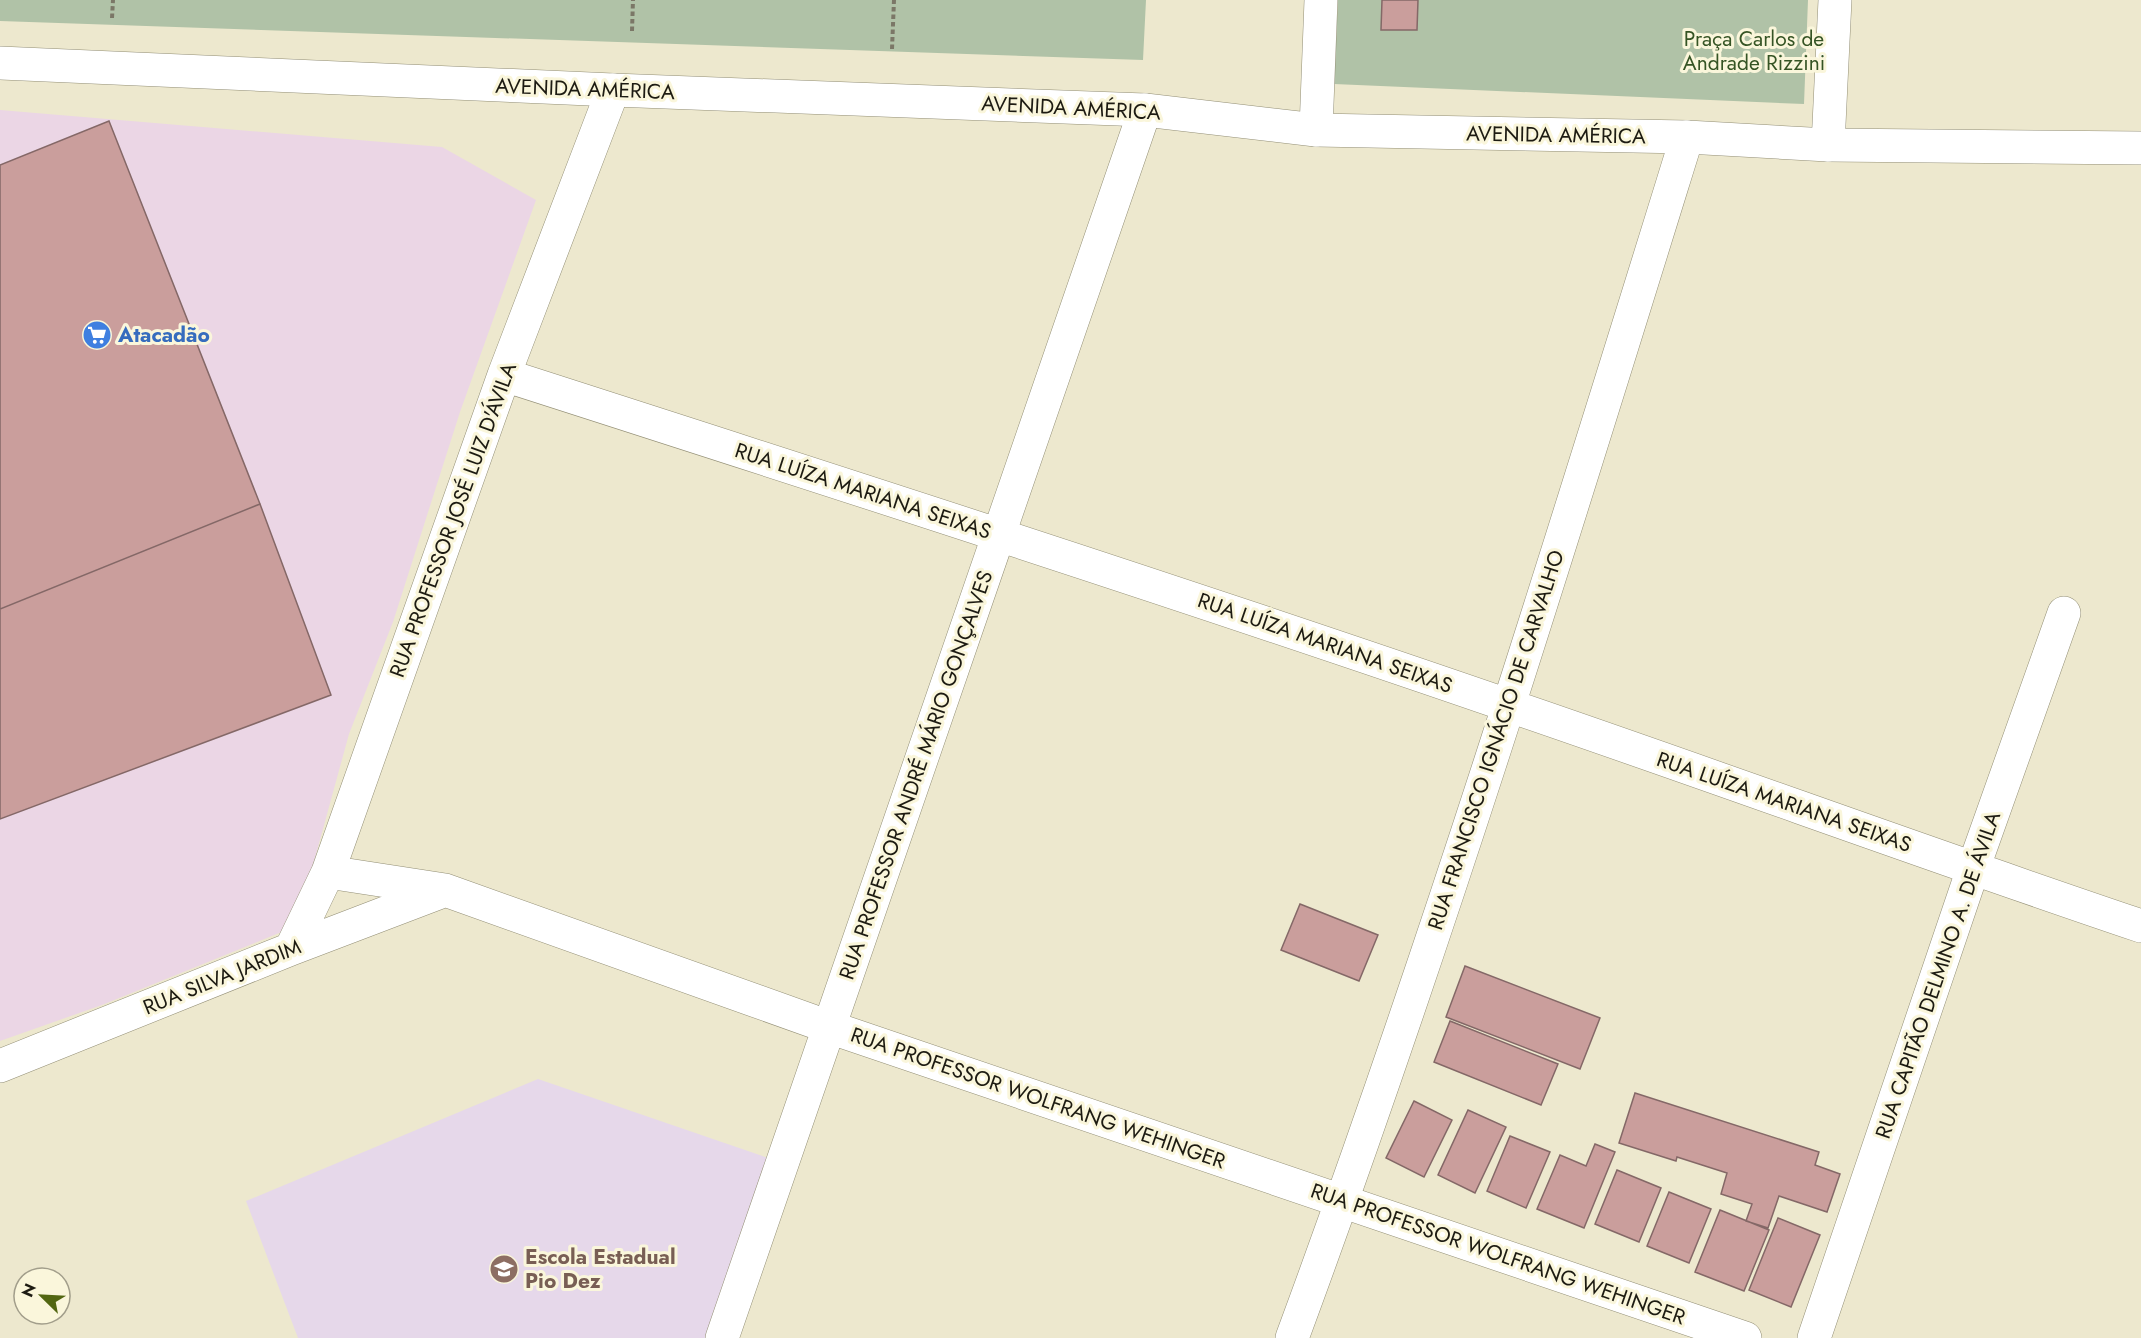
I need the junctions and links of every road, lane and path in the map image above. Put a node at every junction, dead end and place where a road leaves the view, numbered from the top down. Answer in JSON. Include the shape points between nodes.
{"nodes":[{"id":1,"x":113,"y":0,"type":"edge"},
{"id":2,"x":633,"y":0,"type":"edge"},
{"id":3,"x":894,"y":0,"type":"edge"},
{"id":4,"x":1322,"y":0,"type":"edge"},
{"id":5,"x":1835,"y":0,"type":"edge"},
{"id":6,"x":112,"y":18,"type":"dead end"},
{"id":7,"x":632,"y":31,"type":"dead end"},
{"id":8,"x":892,"y":49,"type":"dead end"},
{"id":9,"x":0,"y":63,"type":"edge"},
{"id":10,"x":613,"y":90,"type":"junction"},
{"id":11,"x":1145,"y":110,"type":"junction"},
{"id":12,"x":1316,"y":130,"type":"junction"},
{"id":13,"x":1687,"y":138,"type":"junction"},
{"id":14,"x":1828,"y":145,"type":"junction"},
{"id":15,"x":2141,"y":148,"type":"edge"},
{"id":16,"x":504,"y":375,"type":"junction"},
{"id":17,"x":999,"y":534,"type":"junction"},
{"id":18,"x":2064,"y":613,"type":"dead end"},
{"id":19,"x":1510,"y":705,"type":"junction"},
{"id":20,"x":1973,"y":869,"type":"junction"},
{"id":21,"x":328,"y":872,"type":"junction"},
{"id":22,"x":445,"y":890,"type":"junction"},
{"id":23,"x":2141,"y":926,"type":"edge"},
{"id":24,"x":291,"y":949,"type":"junction"},
{"id":25,"x":829,"y":1027,"type":"junction"},
{"id":26,"x":0,"y":1066,"type":"edge"},
{"id":27,"x":1343,"y":1202,"type":"junction"},
{"id":28,"x":722,"y":1338,"type":"edge"},
{"id":29,"x":1292,"y":1338,"type":"edge"},
{"id":30,"x":1745,"y":1338,"type":"edge"},
{"id":31,"x":1814,"y":1338,"type":"edge"}],
"edges":[{"from":1,"to":6,"type":"path"},
{"from":2,"to":7,"type":"path"},
{"from":3,"to":8,"type":"path"},
{"from":4,"to":12,"type":"street"},
{"from":5,"to":14,"type":"street"},
{"from":9,"to":10,"type":"street","name":"AVENIDA AMÉRICA"},
{"from":10,"to":11,"type":"street","name":"AVENIDA AMÉRICA"},
{"from":10,"to":16,"type":"street","name":"RUA PROFESSOR JOSÉ LUIZ D'ÁVILA"},
{"from":11,"to":12,"type":"street","name":"AVENIDA AMÉRICA"},
{"from":11,"to":17,"type":"street","name":"RUA PROFESSOR ANDRÉ MÁRIO GONÇALVES"},
{"from":12,"to":13,"type":"street","name":"AVENIDA AMÉRICA"},
{"from":13,"to":14,"type":"street","name":"AVENIDA AMÉRICA"},
{"from":13,"to":19,"type":"street","name":"RUA FRANCISCO IGNÁCIO DE CARVALHO"},
{"from":14,"to":15,"type":"street","name":"AVENIDA AMÉRICA"},
{"from":16,"to":17,"type":"street","name":"RUA LUÍZA MARIANA SEIXAS"},
{"from":16,"to":21,"type":"street","name":"RUA PROFESSOR JOSÉ LUIZ D'ÁVILA"},
{"from":17,"to":19,"type":"street","name":"RUA LUÍZA MARIANA SEIXAS"},
{"from":17,"to":25,"type":"street","name":"RUA PROFESSOR ANDRÉ MÁRIO GONÇALVES"},
{"from":18,"to":20,"type":"street","name":"RUA CAPITÃO DELMINO A. DE ÁVILA"},
{"from":19,"to":20,"type":"street","name":"RUA LUÍZA MARIANA SEIXAS"},
{"from":19,"to":27,"type":"street","name":"RUA FRANCISCO IGNÁCIO DE CARVALHO"},
{"from":20,"to":23,"type":"street","name":"RUA LUÍZA MARIANA SEIXAS"},
{"from":20,"to":31,"type":"street","name":"RUA CAPITÃO DELMINO A. DE ÁVILA"},
{"from":21,"to":22,"type":"street","name":"RUA PROFESSOR WOLFRANG WEHINGER"},
{"from":21,"to":24,"type":"street","name":"RUA PROFESSOR JOSÉ LUIZ D'ÁVILA"},
{"from":22,"to":24,"type":"street","name":"RUA SILVA JARDIM"},
{"from":22,"to":25,"type":"street","name":"RUA PROFESSOR WOLFRANG WEHINGER"},
{"from":24,"to":26,"type":"street","name":"RUA SILVA JARDIM"},
{"from":25,"to":27,"type":"street","name":"RUA PROFESSOR WOLFRANG WEHINGER"},
{"from":25,"to":28,"type":"street","name":"RUA PROFESSOR ANDRÉ MÁRIO GONÇALVES"},
{"from":27,"to":29,"type":"street","name":"RUA FRANCISCO IGNÁCIO DE CARVALHO"},
{"from":27,"to":30,"type":"street","name":"RUA PROFESSOR WOLFRANG WEHINGER"}]}
